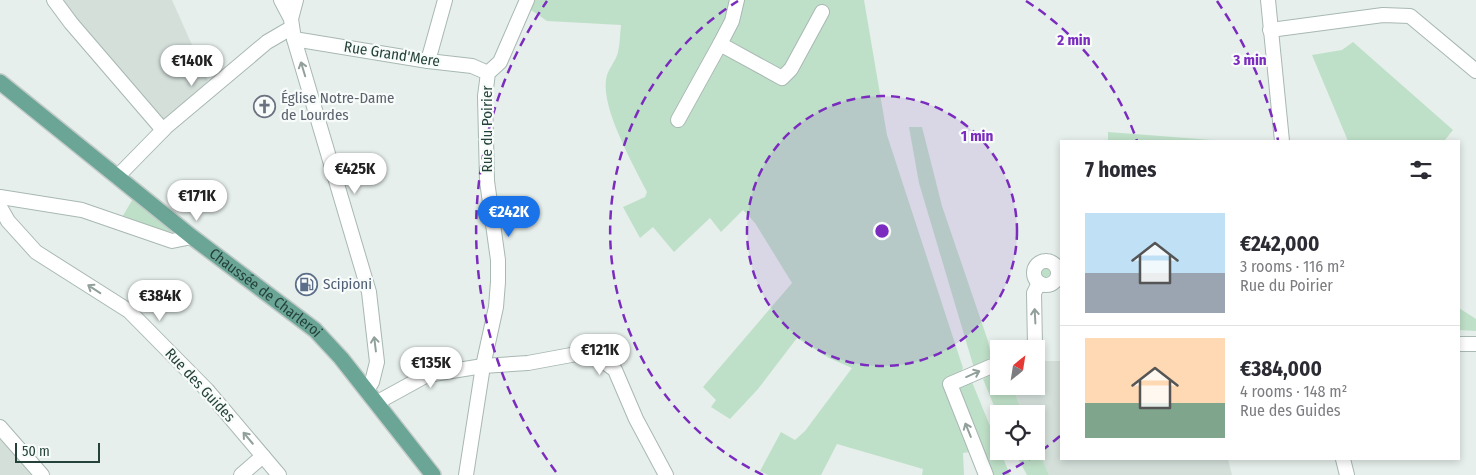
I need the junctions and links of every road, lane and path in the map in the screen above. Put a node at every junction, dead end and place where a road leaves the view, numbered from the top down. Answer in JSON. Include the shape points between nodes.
{"nodes":[{"id":1,"x":54,"y":0,"type":"edge"},
{"id":2,"x":281,"y":0,"type":"edge"},
{"id":3,"x":296,"y":0,"type":"edge"},
{"id":4,"x":445,"y":0,"type":"edge"},
{"id":5,"x":527,"y":0,"type":"edge"},
{"id":6,"x":738,"y":0,"type":"edge"},
{"id":7,"x":1268,"y":0,"type":"edge"},
{"id":8,"x":822,"y":12,"type":"dead end"},
{"id":9,"x":292,"y":28,"type":"junction"},
{"id":10,"x":1270,"y":30,"type":"junction"},
{"id":11,"x":720,"y":44,"type":"junction"},
{"id":12,"x":428,"y":61,"type":"junction"},
{"id":13,"x":1476,"y":72,"type":"edge"},
{"id":14,"x":488,"y":73,"type":"junction"},
{"id":15,"x":0,"y":82,"type":"edge"},
{"id":16,"x":678,"y":120,"type":"dead end"},
{"id":17,"x":163,"y":130,"type":"junction"},
{"id":18,"x":1282,"y":140,"type":"edge"},
{"id":19,"x":117,"y":177,"type":"junction"},
{"id":20,"x":0,"y":197,"type":"edge"},
{"id":21,"x":0,"y":207,"type":"edge"},
{"id":22,"x":192,"y":237,"type":"junction"},
{"id":23,"x":1059,"y":279,"type":"edge"},
{"id":24,"x":1040,"y":283,"type":"junction"},
{"id":25,"x":1035,"y":340,"type":"edge"},
{"id":26,"x":1460,"y":344,"type":"edge"},
{"id":27,"x":1476,"y":344,"type":"edge"},
{"id":28,"x":483,"y":366,"type":"junction"},
{"id":29,"x":990,"y":366,"type":"edge"},
{"id":30,"x":366,"y":390,"type":"junction"},
{"id":31,"x":376,"y":403,"type":"junction"},
{"id":32,"x":0,"y":427,"type":"edge"},
{"id":33,"x":263,"y":456,"type":"junction"},
{"id":34,"x":1343,"y":460,"type":"edge"},
{"id":35,"x":42,"y":475,"type":"edge"},
{"id":36,"x":241,"y":475,"type":"edge"},
{"id":37,"x":279,"y":475,"type":"edge"},
{"id":38,"x":433,"y":475,"type":"edge"},
{"id":39,"x":466,"y":475,"type":"edge"},
{"id":40,"x":666,"y":475,"type":"edge"},
{"id":41,"x":986,"y":475,"type":"edge"},
{"id":42,"x":1347,"y":475,"type":"edge"}],
"edges":[{"from":1,"to":17,"type":"street"},
{"from":2,"to":9,"type":"street"},
{"from":3,"to":9,"type":"street"},
{"from":4,"to":12,"type":"street"},
{"from":5,"to":14,"type":"street","name":"Rue du Poirier","via":[[500,62]]},
{"from":6,"to":11,"type":"street","via":[[732,22]]},
{"from":7,"to":10,"type":"street"},
{"from":8,"to":11,"type":"street","via":[[791,69],[782,78]]},
{"from":9,"to":12,"type":"street","name":"Rue Grand'Mere"},
{"from":9,"to":17,"type":"street","via":[[267,42]]},
{"from":30,"to":9,"type":"street","one_way":true,"via":[[372,382],[377,362],[369,292]]},
{"from":10,"to":13,"type":"street","via":[[1383,15],[1410,16]]},
{"from":10,"to":18,"type":"street"},
{"from":11,"to":16,"type":"street"},
{"from":12,"to":14,"type":"street","name":"Rue Grand'Mere","via":[[472,66]]},
{"from":14,"to":28,"type":"street","name":"Rue du Poirier","via":[[484,137],[498,282]]},
{"from":15,"to":19,"type":"main road","name":"Chaussée de Charleroi"},
{"from":17,"to":19,"type":"street"},
{"from":19,"to":22,"type":"main road","name":"Chaussée de Charleroi"},
{"from":20,"to":22,"type":"street","via":[[82,210],[172,241]]},
{"from":33,"to":21,"type":"street","name":"Rue des Guides","one_way":true,"via":[[207,390],[129,311],[36,252]]},
{"from":22,"to":30,"type":"main road","name":"Chaussée de Charleroi","via":[[315,330]]},
{"from":23,"to":24,"type":"street","via":[[1048,285]]},
{"from":23,"to":24,"type":"street","via":[[1054,263],[1042,261],[1034,270]]},
{"from":25,"to":24,"type":"street","one_way":true,"via":[[1034,293]]},
{"from":26,"to":27,"type":"street"},
{"from":28,"to":31,"type":"street","via":[[427,375]]},
{"from":28,"to":39,"type":"street","name":"Rue du Poirier"},
{"from":28,"to":40,"type":"street","via":[[528,363],[582,353],[608,363],[620,377],[636,419]]},
{"from":41,"to":29,"type":"street","one_way":true,"via":[[950,384]]},
{"from":30,"to":31,"type":"main road","name":"Chaussée de Charleroi"},
{"from":31,"to":38,"type":"main road","name":"Chaussée de Charleroi"},
{"from":32,"to":35,"type":"street"},
{"from":33,"to":36,"type":"street"},
{"from":33,"to":37,"type":"street","name":"Rue des Guides"},
{"from":34,"to":42,"type":"street"}]}
